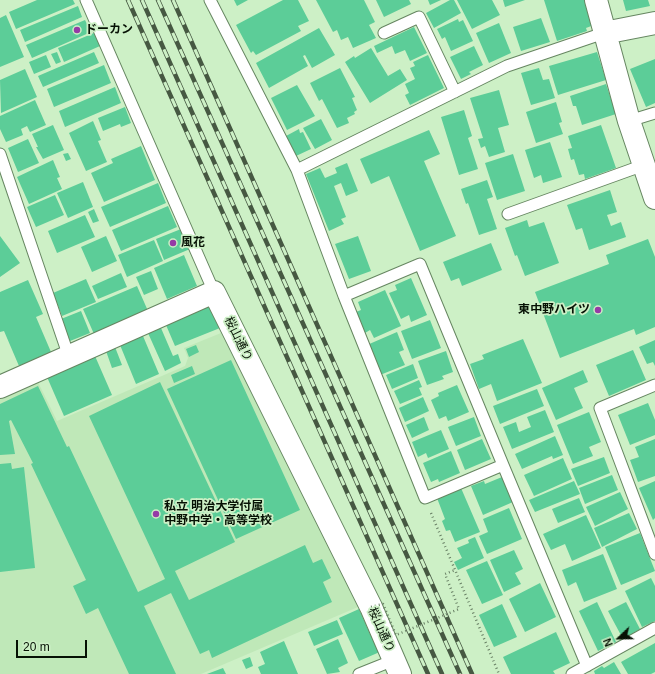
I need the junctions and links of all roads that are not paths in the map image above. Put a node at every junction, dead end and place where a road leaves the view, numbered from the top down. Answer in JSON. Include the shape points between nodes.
{"nodes":[{"id":1,"x":86,"y":0,"type":"edge"},
{"id":2,"x":210,"y":0,"type":"edge"},
{"id":3,"x":596,"y":0,"type":"edge"},
{"id":4,"x":655,"y":23,"type":"edge"},
{"id":5,"x":384,"y":33,"type":"dead end"},
{"id":6,"x":604,"y":33,"type":"junction"},
{"id":7,"x":455,"y":92,"type":"junction"},
{"id":8,"x":655,"y":113,"type":"edge"},
{"id":9,"x":629,"y":121,"type":"junction"},
{"id":10,"x":0,"y":154,"type":"edge"},
{"id":11,"x":644,"y":165,"type":"junction"},
{"id":12,"x":297,"y":170,"type":"junction"},
{"id":13,"x":654,"y":190,"type":"edge"},
{"id":14,"x":508,"y":214,"type":"dead end"},
{"id":15,"x":214,"y":292,"type":"junction"},
{"id":16,"x":344,"y":296,"type":"junction"},
{"id":17,"x":69,"y":357,"type":"junction"},
{"id":18,"x":655,"y":385,"type":"edge"},
{"id":19,"x":0,"y":387,"type":"edge"},
{"id":20,"x":503,"y":465,"type":"junction"},
{"id":21,"x":655,"y":554,"type":"edge"},
{"id":22,"x":655,"y":628,"type":"edge"},
{"id":23,"x":587,"y":666,"type":"junction"},
{"id":24,"x":397,"y":667,"type":"edge"},
{"id":25,"x":359,"y":674,"type":"edge"},
{"id":26,"x":572,"y":674,"type":"edge"}],
"edges":[{"from":1,"to":15,"type":"lane","name":"桜山通り"},
{"from":2,"to":12,"type":"lane"},
{"from":3,"to":6,"type":"street"},
{"from":4,"to":6,"type":"street"},
{"from":5,"to":7,"type":"lane","via":[[419,17]]},
{"from":6,"to":7,"type":"lane","via":[[508,66]]},
{"from":6,"to":9,"type":"street"},
{"from":7,"to":12,"type":"lane"},
{"from":8,"to":9,"type":"lane"},
{"from":9,"to":11,"type":"street"},
{"from":10,"to":17,"type":"lane"},
{"from":11,"to":13,"type":"street"},
{"from":11,"to":14,"type":"lane"},
{"from":12,"to":16,"type":"lane"},
{"from":15,"to":17,"type":"street"},
{"from":15,"to":24,"type":"street","name":"桜山通り","via":[[371,607]]},
{"from":16,"to":20,"type":"lane","via":[[420,264]]},
{"from":16,"to":20,"type":"lane","via":[[425,498]]},
{"from":17,"to":19,"type":"street"},
{"from":18,"to":21,"type":"lane","via":[[600,408]]},
{"from":20,"to":23,"type":"lane"},
{"from":22,"to":23,"type":"lane"},
{"from":23,"to":26,"type":"lane"},
{"from":24,"to":25,"type":"lane"}]}
